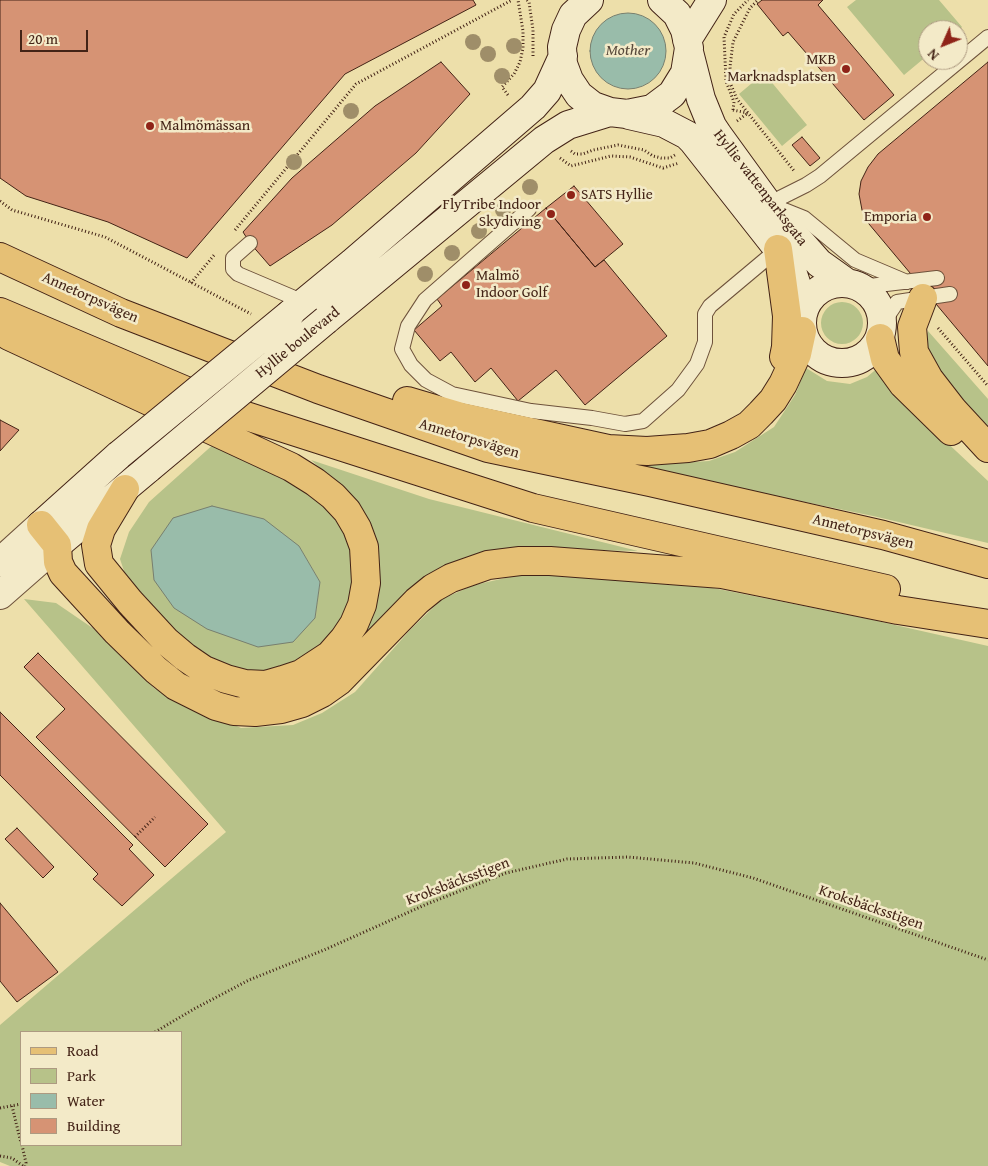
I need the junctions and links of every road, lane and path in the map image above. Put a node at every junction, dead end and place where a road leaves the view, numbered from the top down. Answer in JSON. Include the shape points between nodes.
{"nodes":[{"id":1,"x":512,"y":0,"type":"edge"},
{"id":2,"x":561,"y":0,"type":"edge"},
{"id":3,"x":589,"y":0,"type":"edge"},
{"id":4,"x":662,"y":0,"type":"edge"},
{"id":5,"x":712,"y":0,"type":"edge"},
{"id":6,"x":748,"y":0,"type":"edge"},
{"id":7,"x":529,"y":1,"type":"edge"},
{"id":8,"x":566,"y":30,"type":"junction"},
{"id":9,"x":988,"y":37,"type":"edge"},
{"id":10,"x":688,"y":44,"type":"junction"},
{"id":11,"x":563,"y":56,"type":"junction"},
{"id":12,"x":533,"y":67,"type":"dead end"},
{"id":13,"x":733,"y":110,"type":"dead end"},
{"id":14,"x":618,"y":114,"type":"junction"},
{"id":15,"x":566,"y":147,"type":"dead end"},
{"id":16,"x":678,"y":154,"type":"dead end"},
{"id":17,"x":0,"y":201,"type":"edge"},
{"id":18,"x":768,"y":204,"type":"junction"},
{"id":19,"x":530,"y":209,"type":"dead end"},
{"id":20,"x":229,"y":237,"type":"dead end"},
{"id":21,"x":250,"y":243,"type":"dead end"},
{"id":22,"x":778,"y":249,"type":"junction"},
{"id":23,"x":216,"y":252,"type":"dead end"},
{"id":24,"x":0,"y":257,"type":"edge"},
{"id":25,"x":191,"y":282,"type":"junction"},
{"id":26,"x":854,"y":285,"type":"junction"},
{"id":27,"x":922,"y":286,"type":"junction"},
{"id":28,"x":950,"y":294,"type":"dead end"},
{"id":29,"x":297,"y":308,"type":"junction"},
{"id":30,"x":0,"y":312,"type":"edge"},
{"id":31,"x":121,"y":313,"type":"junction"},
{"id":32,"x":257,"y":317,"type":"dead end"},
{"id":33,"x":802,"y":324,"type":"junction"},
{"id":34,"x":0,"y":329,"type":"edge"},
{"id":35,"x":881,"y":330,"type":"junction"},
{"id":36,"x":773,"y":400,"type":"junction"},
{"id":37,"x":988,"y":448,"type":"edge"},
{"id":38,"x":988,"y":463,"type":"edge"},
{"id":39,"x":125,"y":489,"type":"junction"},
{"id":40,"x":49,"y":535,"type":"junction"},
{"id":41,"x":0,"y":562,"type":"edge"},
{"id":42,"x":99,"y":564,"type":"junction"},
{"id":43,"x":988,"y":564,"type":"edge"},
{"id":44,"x":0,"y":595,"type":"edge"},
{"id":45,"x":988,"y":614,"type":"edge"},
{"id":46,"x":988,"y":624,"type":"edge"},
{"id":47,"x":155,"y":817,"type":"dead end"},
{"id":48,"x":135,"y":837,"type":"dead end"},
{"id":49,"x":988,"y":960,"type":"edge"},
{"id":50,"x":157,"y":1031,"type":"edge"},
{"id":51,"x":20,"y":1104,"type":"edge"},
{"id":52,"x":12,"y":1106,"type":"junction"},
{"id":53,"x":0,"y":1108,"type":"edge"},
{"id":54,"x":20,"y":1136,"type":"edge"},
{"id":55,"x":22,"y":1146,"type":"edge"},
{"id":56,"x":0,"y":1156,"type":"edge"},
{"id":57,"x":24,"y":1166,"type":"edge"}],
"edges":[{"from":1,"to":20,"type":"path","via":[[356,84]]},
{"from":2,"to":8,"type":"street"},
{"from":3,"to":8,"type":"street","via":[[574,15]]},
{"from":4,"to":10,"type":"street","name":"Hyllie vattenparksgata","via":[[676,14]]},
{"from":5,"to":10,"type":"street"},
{"from":6,"to":13,"type":"path","via":[[734,14],[724,37],[726,81],[734,102]]},
{"from":7,"to":12,"type":"path","via":[[534,30]]},
{"from":8,"to":11,"type":"street"},
{"from":9,"to":18,"type":"lane","via":[[820,176]]},
{"from":10,"to":14,"type":"street","name":"Hyllie boulevard","via":[[685,73],[672,94],[652,109]]},
{"from":10,"to":18,"type":"street","name":"Hyllie vattenparksgata","via":[[701,99],[712,126]]},
{"from":11,"to":14,"type":"street","name":"Hyllie vattenparksgata","via":[[569,80],[579,94],[593,106]]},
{"from":11,"to":29,"type":"street","name":"Hyllie boulevard","via":[[546,91],[533,107]]},
{"from":14,"to":22,"type":"street","name":"Hyllie vattenparksgata","via":[[664,123],[687,135]]},
{"from":14,"to":39,"type":"street","name":"Hyllie boulevard","bridge":true,"via":[[568,125],[544,140]]},
{"from":15,"to":16,"type":"path","via":[[575,154],[618,145],[644,150],[661,158]]},
{"from":17,"to":25,"type":"path","via":[[12,210],[105,237]]},
{"from":18,"to":26,"type":"street","name":"Hyllie vattenparksgata","via":[[819,263]]},
{"from":18,"to":27,"type":"lane","via":[[804,218],[855,260]]},
{"from":19,"to":22,"type":"lane","via":[[425,300],[408,326],[402,349],[426,380],[452,394],[530,411],[626,424],[643,421],[678,390],[697,364],[705,342],[705,314],[710,306]]},
{"from":21,"to":29,"type":"lane","via":[[233,258],[233,269]]},
{"from":22,"to":33,"type":"street","name":"Hyllie vattenparksgata","via":[[793,274],[799,292]]},
{"from":22,"to":36,"type":"main road","via":[[787,316],[786,347]]},
{"from":23,"to":25,"type":"path"},
{"from":24,"to":31,"type":"main road","name":"Annetorpsvägen"},
{"from":25,"to":32,"type":"path"},
{"from":26,"to":27,"type":"lane"},
{"from":26,"to":33,"type":"street","via":[[835,283],[814,294],[806,303]]},
{"from":26,"to":35,"type":"street","via":[[872,296],[880,309]]},
{"from":27,"to":28,"type":"lane"},
{"from":27,"to":35,"type":"lane","via":[[897,302]]},
{"from":27,"to":37,"type":"main road","via":[[912,327],[914,352],[929,379]]},
{"from":29,"to":40,"type":"street","name":"Hyllie boulevard","bridge":true,"via":[[119,455]]},
{"from":30,"to":45,"type":"main road","via":[[243,415],[533,508]]},
{"from":31,"to":36,"type":"main road","via":[[462,417],[608,449],[647,451],[710,444],[749,425]]},
{"from":31,"to":43,"type":"main road","name":"Annetorpsvägen","via":[[318,389],[488,448],[873,533]]},
{"from":33,"to":35,"type":"street","via":[[807,344],[815,354],[839,364],[864,358],[874,349]]},
{"from":33,"to":36,"type":"main road","via":[[797,354]]},
{"from":34,"to":42,"type":"main road","via":[[9,336],[258,450],[315,482],[347,511],[357,528],[364,547],[366,583],[354,624],[330,655],[301,674],[266,685],[245,684],[204,670],[185,657],[166,641]]},
{"from":35,"to":38,"type":"main road","via":[[884,359],[903,384]]},
{"from":39,"to":40,"type":"street","name":"Hyllie boulevard"},
{"from":39,"to":42,"type":"main road","via":[[101,529],[96,545]]},
{"from":40,"to":41,"type":"street","name":"Hyllie boulevard"},
{"from":40,"to":42,"type":"main road","via":[[82,550]]},
{"from":40,"to":44,"type":"street","name":"Hyllie boulevard"},
{"from":40,"to":46,"type":"main road","via":[[63,573],[156,670],[176,686],[216,706],[234,711],[280,709],[322,693],[339,681],[433,588],[488,565],[520,561],[722,574],[898,610]]},
{"from":47,"to":48,"type":"path"},
{"from":49,"to":50,"type":"path","name":"Kroksbäcksstigen","via":[[753,878],[694,862],[628,857],[567,859],[506,873],[427,904],[249,980]]},
{"from":51,"to":52,"type":"path"},
{"from":52,"to":53,"type":"path"},
{"from":52,"to":54,"type":"path"},
{"from":55,"to":57,"type":"path"},
{"from":56,"to":57,"type":"path","via":[[12,1158]]}]}
